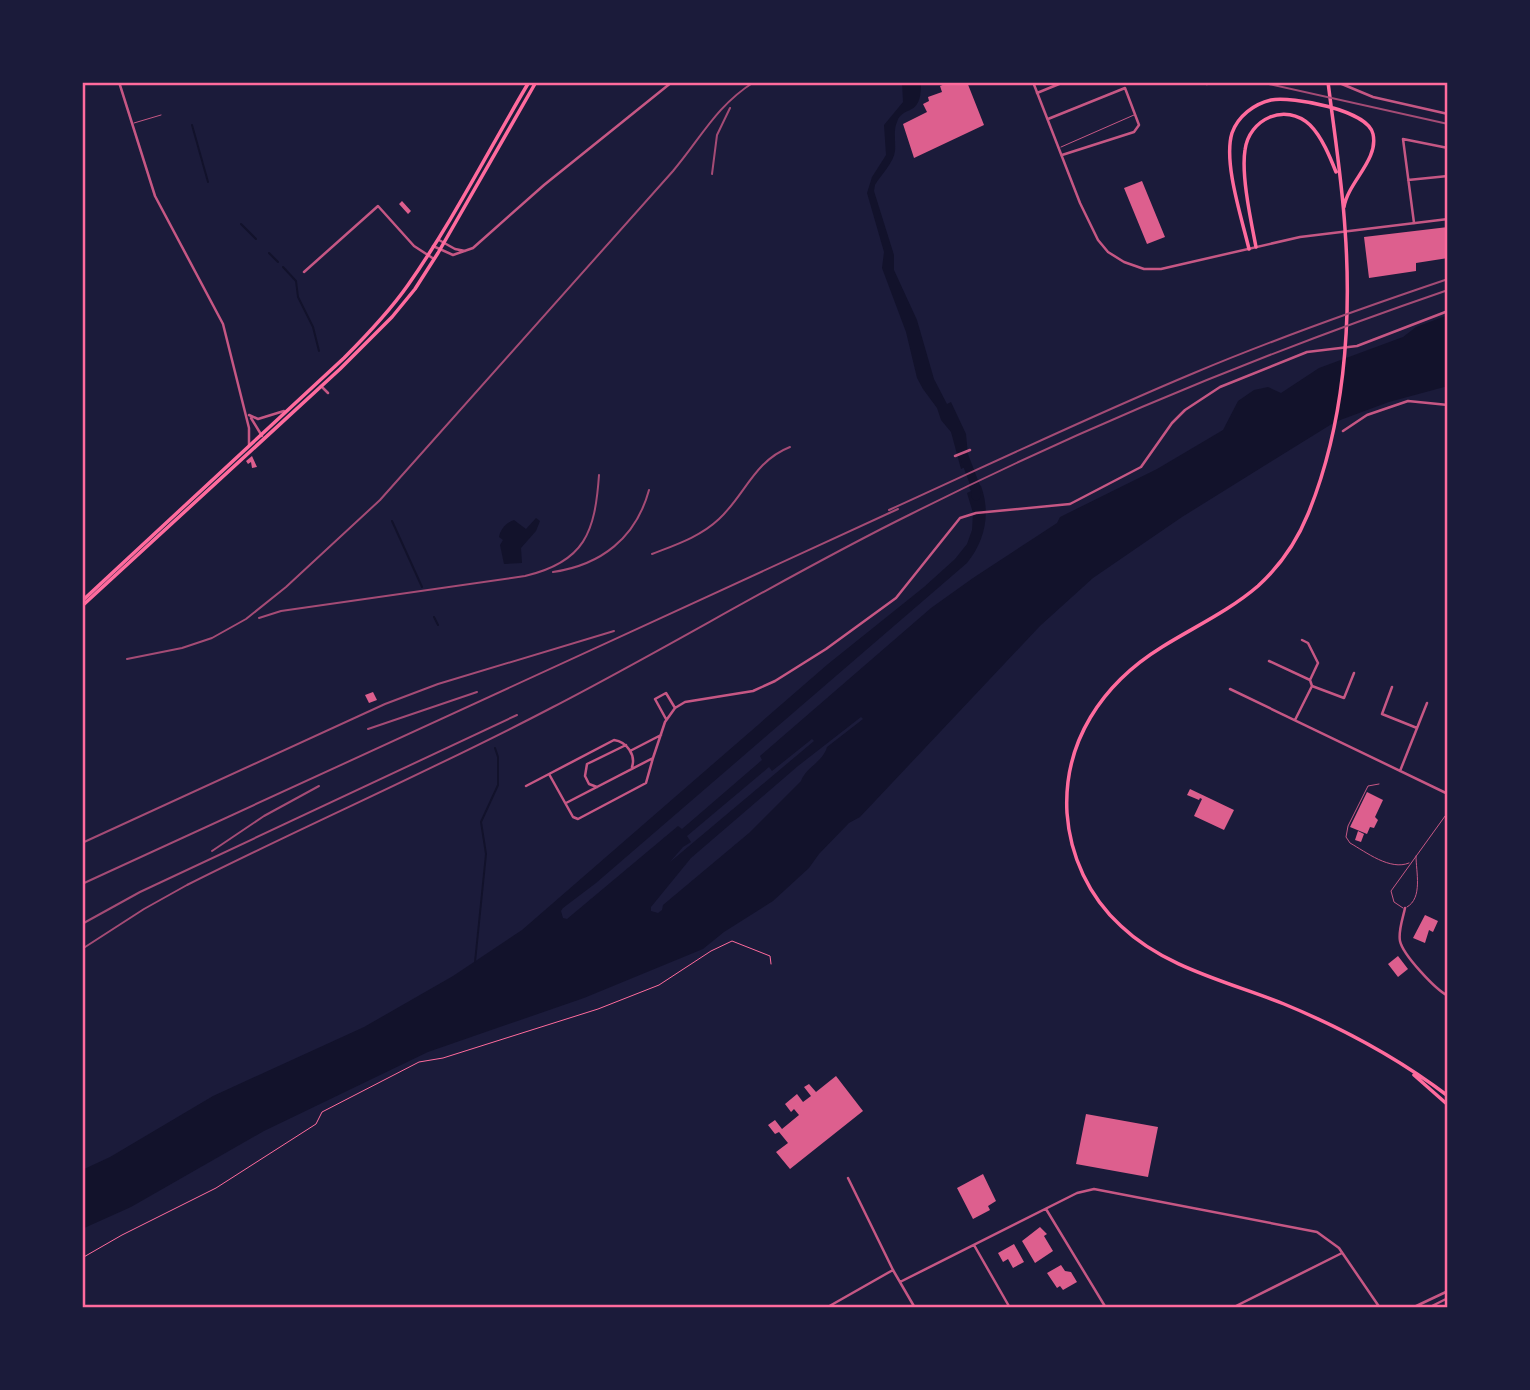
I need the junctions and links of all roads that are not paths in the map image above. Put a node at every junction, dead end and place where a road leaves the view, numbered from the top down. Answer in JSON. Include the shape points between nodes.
{"nodes":[{"id":1,"x":119,"y":82,"type":"edge"},
{"id":2,"x":529,"y":82,"type":"edge"},
{"id":3,"x":536,"y":82,"type":"edge"},
{"id":4,"x":672,"y":82,"type":"edge"},
{"id":5,"x":1033,"y":82,"type":"edge"},
{"id":6,"x":1064,"y":82,"type":"edge"},
{"id":7,"x":1126,"y":82,"type":"edge"},
{"id":8,"x":1200,"y":82,"type":"edge"},
{"id":9,"x":1328,"y":82,"type":"edge"},
{"id":10,"x":1337,"y":82,"type":"edge"},
{"id":11,"x":1207,"y":84,"type":"dead end"},
{"id":12,"x":1125,"y":88,"type":"junction"},
{"id":13,"x":1037,"y":93,"type":"junction"},
{"id":14,"x":1448,"y":114,"type":"edge"},
{"id":15,"x":1135,"y":115,"type":"junction"},
{"id":16,"x":160,"y":116,"type":"dead end"},
{"id":17,"x":1048,"y":119,"type":"junction"},
{"id":18,"x":132,"y":124,"type":"junction"},
{"id":19,"x":1059,"y":148,"type":"junction"},
{"id":20,"x":1448,"y":148,"type":"edge"},
{"id":21,"x":1062,"y":155,"type":"junction"},
{"id":22,"x":1448,"y":176,"type":"edge"},
{"id":23,"x":1339,"y":178,"type":"junction"},
{"id":24,"x":1408,"y":180,"type":"junction"},
{"id":25,"x":1343,"y":212,"type":"junction"},
{"id":26,"x":1448,"y":219,"type":"edge"},
{"id":27,"x":1413,"y":223,"type":"junction"},
{"id":28,"x":437,"y":239,"type":"junction"},
{"id":29,"x":444,"y":243,"type":"junction"},
{"id":30,"x":433,"y":246,"type":"junction"},
{"id":31,"x":1256,"y":247,"type":"junction"},
{"id":32,"x":1249,"y":249,"type":"junction"},
{"id":33,"x":440,"y":250,"type":"junction"},
{"id":34,"x":468,"y":251,"type":"junction"},
{"id":35,"x":428,"y":256,"type":"junction"},
{"id":36,"x":434,"y":259,"type":"junction"},
{"id":37,"x":304,"y":272,"type":"dead end"},
{"id":38,"x":1448,"y":311,"type":"edge"},
{"id":39,"x":326,"y":379,"type":"junction"},
{"id":40,"x":321,"y":386,"type":"junction"},
{"id":41,"x":328,"y":393,"type":"dead end"},
{"id":42,"x":244,"y":402,"type":"junction"},
{"id":43,"x":293,"y":405,"type":"junction"},
{"id":44,"x":1448,"y":405,"type":"edge"},
{"id":45,"x":249,"y":415,"type":"junction"},
{"id":46,"x":249,"y":428,"type":"junction"},
{"id":47,"x":1343,"y":431,"type":"dead end"},
{"id":48,"x":261,"y":438,"type":"junction"},
{"id":49,"x":247,"y":448,"type":"junction"},
{"id":50,"x":970,"y":450,"type":"dead end"},
{"id":51,"x":955,"y":456,"type":"dead end"},
{"id":52,"x":82,"y":601,"type":"edge"},
{"id":53,"x":82,"y":606,"type":"edge"},
{"id":54,"x":1302,"y":639,"type":"dead end"},
{"id":55,"x":1269,"y":661,"type":"dead end"},
{"id":56,"x":1354,"y":673,"type":"dead end"},
{"id":57,"x":1310,"y":680,"type":"junction"},
{"id":58,"x":1312,"y":686,"type":"junction"},
{"id":59,"x":1392,"y":687,"type":"dead end"},
{"id":60,"x":1230,"y":689,"type":"dead end"},
{"id":61,"x":1427,"y":703,"type":"dead end"},
{"id":62,"x":675,"y":708,"type":"junction"},
{"id":63,"x":666,"y":719,"type":"junction"},
{"id":64,"x":1295,"y":720,"type":"junction"},
{"id":65,"x":1418,"y":728,"type":"junction"},
{"id":66,"x":661,"y":735,"type":"junction"},
{"id":67,"x":626,"y":745,"type":"junction"},
{"id":68,"x":630,"y":751,"type":"junction"},
{"id":69,"x":653,"y":758,"type":"junction"},
{"id":70,"x":630,"y":770,"type":"junction"},
{"id":71,"x":1400,"y":771,"type":"junction"},
{"id":72,"x":549,"y":774,"type":"junction"},
{"id":73,"x":1379,"y":784,"type":"dead end"},
{"id":74,"x":526,"y":786,"type":"dead end"},
{"id":75,"x":598,"y":787,"type":"junction"},
{"id":76,"x":1448,"y":794,"type":"edge"},
{"id":77,"x":566,"y":803,"type":"junction"},
{"id":78,"x":1448,"y":811,"type":"edge"},
{"id":79,"x":1416,"y":856,"type":"junction"},
{"id":80,"x":1411,"y":862,"type":"junction"},
{"id":81,"x":1405,"y":908,"type":"junction"},
{"id":82,"x":1448,"y":996,"type":"edge"},
{"id":83,"x":1404,"y":1067,"type":"junction"},
{"id":84,"x":1448,"y":1096,"type":"edge"},
{"id":85,"x":1448,"y":1105,"type":"edge"},
{"id":86,"x":848,"y":1178,"type":"dead end"},
{"id":87,"x":1046,"y":1209,"type":"junction"},
{"id":88,"x":974,"y":1245,"type":"junction"},
{"id":89,"x":1342,"y":1253,"type":"junction"},
{"id":90,"x":893,"y":1270,"type":"junction"},
{"id":91,"x":900,"y":1282,"type":"junction"},
{"id":92,"x":1448,"y":1291,"type":"edge"},
{"id":93,"x":1448,"y":1298,"type":"edge"},
{"id":94,"x":1412,"y":1307,"type":"edge"},
{"id":95,"x":826,"y":1308,"type":"edge"},
{"id":96,"x":915,"y":1308,"type":"edge"},
{"id":97,"x":1010,"y":1308,"type":"edge"},
{"id":98,"x":1106,"y":1308,"type":"edge"},
{"id":99,"x":1232,"y":1308,"type":"edge"},
{"id":100,"x":1380,"y":1308,"type":"edge"},
{"id":101,"x":1428,"y":1308,"type":"edge"}],
"edges":[{"from":1,"to":18,"type":"street"},
{"from":2,"to":28,"type":"main road"},
{"from":3,"to":29,"type":"main road"},
{"from":4,"to":34,"type":"street"},
{"from":5,"to":13,"type":"street"},
{"from":6,"to":13,"type":"street"},
{"from":7,"to":12,"type":"street"},
{"from":8,"to":11,"type":"street"},
{"from":9,"to":23,"type":"main road"},
{"from":10,"to":14,"type":"street","via":[[1373,97]]},
{"from":12,"to":15,"type":"street"},
{"from":12,"to":17,"type":"street"},
{"from":13,"to":17,"type":"street"},
{"from":15,"to":19,"type":"lane"},
{"from":15,"to":21,"type":"street","via":[[1139,125],[1134,132]]},
{"from":16,"to":18,"type":"lane"},
{"from":17,"to":19,"type":"street"},
{"from":18,"to":42,"type":"street","via":[[155,197],[220,317]]},
{"from":19,"to":21,"type":"street"},
{"from":20,"to":24,"type":"street","via":[[1403,139]]},
{"from":21,"to":32,"type":"street","via":[[1098,240],[1113,256],[1134,266],[1161,269]]},
{"from":22,"to":24,"type":"street"},
{"from":23,"to":25,"type":"main road"},
{"from":23,"to":31,"type":"main road","via":[[1316,132],[1304,121],[1276,115],[1256,125],[1244,155]]},
{"from":24,"to":27,"type":"street"},
{"from":25,"to":32,"type":"main road","via":[[1349,189],[1373,149],[1369,125],[1347,112],[1295,100],[1262,103],[1239,120],[1230,145]]},
{"from":25,"to":83,"type":"main road","via":[[1347,273],[1339,396],[1313,502],[1300,532],[1269,576],[1231,606],[1135,665],[1099,702],[1072,761],[1067,793],[1069,827],[1090,888],[1134,937],[1181,964],[1329,1024]]},
{"from":26,"to":27,"type":"street"},
{"from":27,"to":31,"type":"street"},
{"from":28,"to":29,"type":"street"},
{"from":28,"to":30,"type":"main road"},
{"from":29,"to":33,"type":"main road"},
{"from":29,"to":34,"type":"street"},
{"from":30,"to":33,"type":"street"},
{"from":30,"to":35,"type":"main road"},
{"from":31,"to":32,"type":"street"},
{"from":33,"to":34,"type":"street","via":[[455,255]]},
{"from":33,"to":36,"type":"main road"},
{"from":35,"to":36,"type":"street"},
{"from":35,"to":37,"type":"street","via":[[378,206]]},
{"from":35,"to":39,"type":"main road","via":[[383,318]]},
{"from":36,"to":39,"type":"main road","via":[[393,317]]},
{"from":38,"to":62,"type":"street","via":[[1357,346],[1310,351],[1220,387],[1180,415],[1138,469],[1065,505],[972,513],[956,521],[896,598],[826,649],[753,691],[685,702]]},
{"from":39,"to":40,"type":"main road"},
{"from":39,"to":43,"type":"main road"},
{"from":40,"to":41,"type":"street"},
{"from":40,"to":48,"type":"main road"},
{"from":42,"to":45,"type":"street"},
{"from":42,"to":46,"type":"street"},
{"from":43,"to":45,"type":"street","via":[[260,419]]},
{"from":43,"to":48,"type":"main road"},
{"from":44,"to":47,"type":"street","via":[[1408,401],[1367,415]]},
{"from":45,"to":48,"type":"street"},
{"from":46,"to":48,"type":"street"},
{"from":46,"to":49,"type":"street"},
{"from":48,"to":49,"type":"main road"},
{"from":48,"to":53,"type":"main road"},
{"from":49,"to":52,"type":"main road"},
{"from":50,"to":51,"type":"street"},
{"from":54,"to":57,"type":"street","via":[[1317,661]]},
{"from":55,"to":57,"type":"street"},
{"from":56,"to":58,"type":"street","via":[[1344,698]]},
{"from":57,"to":58,"type":"street"},
{"from":58,"to":64,"type":"street"},
{"from":59,"to":65,"type":"street","via":[[1382,714]]},
{"from":60,"to":64,"type":"street"},
{"from":61,"to":65,"type":"street"},
{"from":62,"to":63,"type":"street"},
{"from":62,"to":63,"type":"street","via":[[666,693],[654,699]]},
{"from":63,"to":66,"type":"street"},
{"from":64,"to":71,"type":"street"},
{"from":65,"to":71,"type":"street"},
{"from":66,"to":68,"type":"street"},
{"from":66,"to":69,"type":"street"},
{"from":67,"to":68,"type":"street"},
{"from":67,"to":72,"type":"street","via":[[614,740]]},
{"from":67,"to":75,"type":"street","via":[[587,764],[586,780]]},
{"from":68,"to":70,"type":"street","via":[[634,760]]},
{"from":69,"to":70,"type":"street"},
{"from":69,"to":77,"type":"street","via":[[646,783],[579,819]]},
{"from":70,"to":75,"type":"street"},
{"from":71,"to":76,"type":"street"},
{"from":72,"to":74,"type":"street"},
{"from":72,"to":77,"type":"street"},
{"from":73,"to":80,"type":"lane","via":[[1368,786],[1346,837],[1393,865]]},
{"from":75,"to":77,"type":"street"},
{"from":78,"to":79,"type":"lane"},
{"from":79,"to":80,"type":"lane"},
{"from":79,"to":81,"type":"lane","via":[[1416,896]]},
{"from":80,"to":81,"type":"lane","via":[[1391,893],[1395,904]]},
{"from":81,"to":82,"type":"street","via":[[1401,944],[1434,986]]},
{"from":83,"to":84,"type":"main road"},
{"from":83,"to":85,"type":"main road"},
{"from":86,"to":90,"type":"street"},
{"from":87,"to":88,"type":"street"},
{"from":87,"to":89,"type":"street","via":[[1083,1191],[1098,1190],[1311,1230]]},
{"from":87,"to":98,"type":"street"},
{"from":88,"to":91,"type":"street"},
{"from":88,"to":97,"type":"street"},
{"from":89,"to":99,"type":"street"},
{"from":89,"to":100,"type":"street"},
{"from":90,"to":91,"type":"street"},
{"from":90,"to":95,"type":"street"},
{"from":91,"to":96,"type":"street"},
{"from":92,"to":94,"type":"street"},
{"from":93,"to":101,"type":"street"}]}
